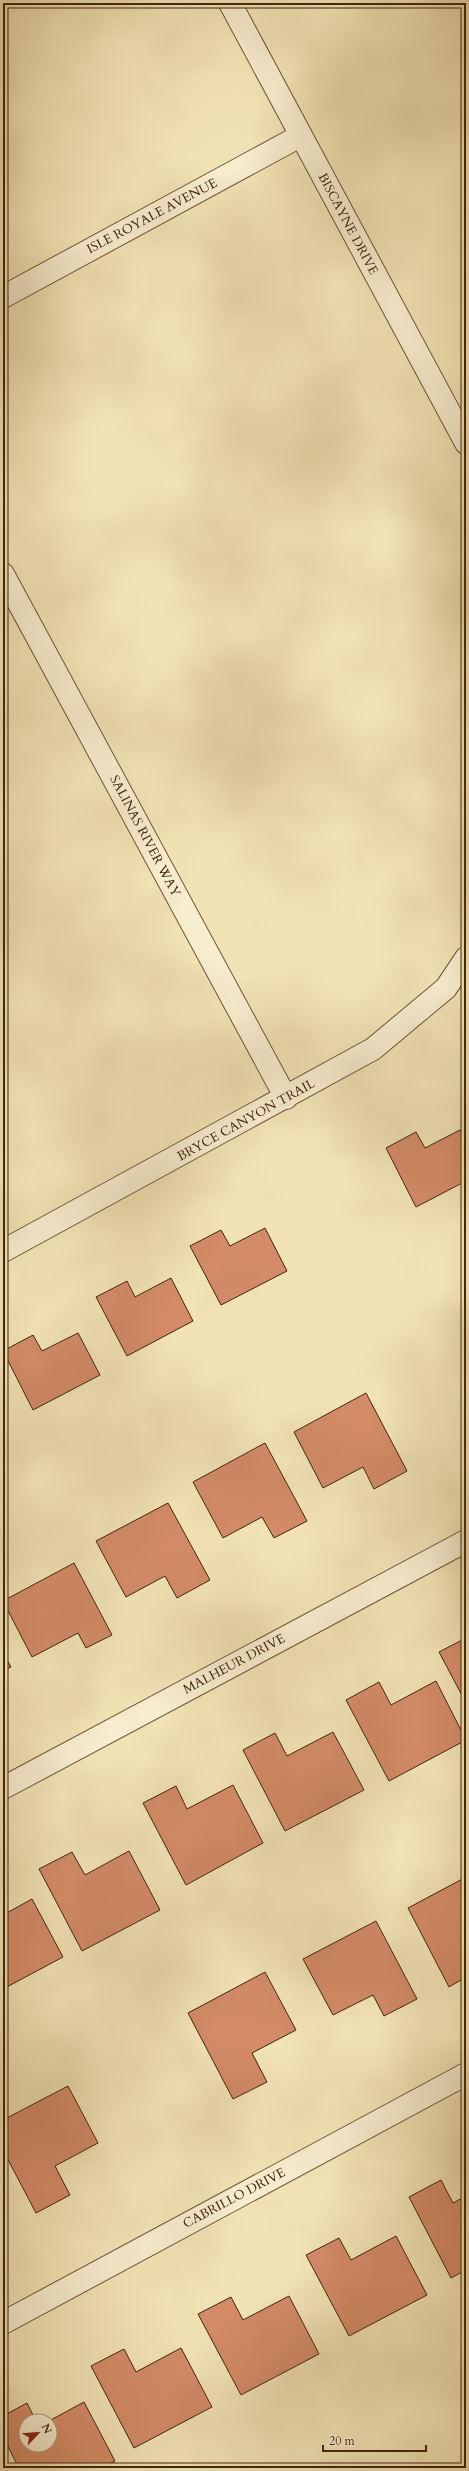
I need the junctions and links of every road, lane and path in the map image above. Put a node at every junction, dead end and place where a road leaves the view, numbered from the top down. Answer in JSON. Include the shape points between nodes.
{"nodes":[{"id":1,"x":230,"y":3,"type":"edge"},
{"id":2,"x":300,"y":136,"type":"junction"},
{"id":3,"x":3,"y":297,"type":"edge"},
{"id":4,"x":466,"y":443,"type":"edge"},
{"id":5,"x":3,"y":574,"type":"edge"},
{"id":6,"x":466,"y":958,"type":"edge"},
{"id":7,"x":286,"y":1098,"type":"junction"},
{"id":8,"x":3,"y":1251,"type":"edge"},
{"id":9,"x":466,"y":1541,"type":"edge"},
{"id":10,"x":3,"y":1788,"type":"edge"},
{"id":11,"x":466,"y":2074,"type":"edge"},
{"id":12,"x":3,"y":2323,"type":"edge"}],
"edges":[{"from":1,"to":2,"type":"street","name":"BISCAYNE DRIVE"},
{"from":2,"to":3,"type":"street","name":"ISLE ROYALE AVENUE"},
{"from":2,"to":4,"type":"street","name":"BISCAYNE DRIVE"},
{"from":5,"to":7,"type":"street","name":"SALINAS RIVER WAY"},
{"from":6,"to":7,"type":"street","name":"BRYCE CANYON TRAIL","via":[[446,988],[373,1049]]},
{"from":7,"to":8,"type":"street","name":"BRYCE CANYON TRAIL"},
{"from":9,"to":10,"type":"street","name":"MALHEUR DRIVE"},
{"from":11,"to":12,"type":"street","name":"CABRILLO DRIVE"}]}
